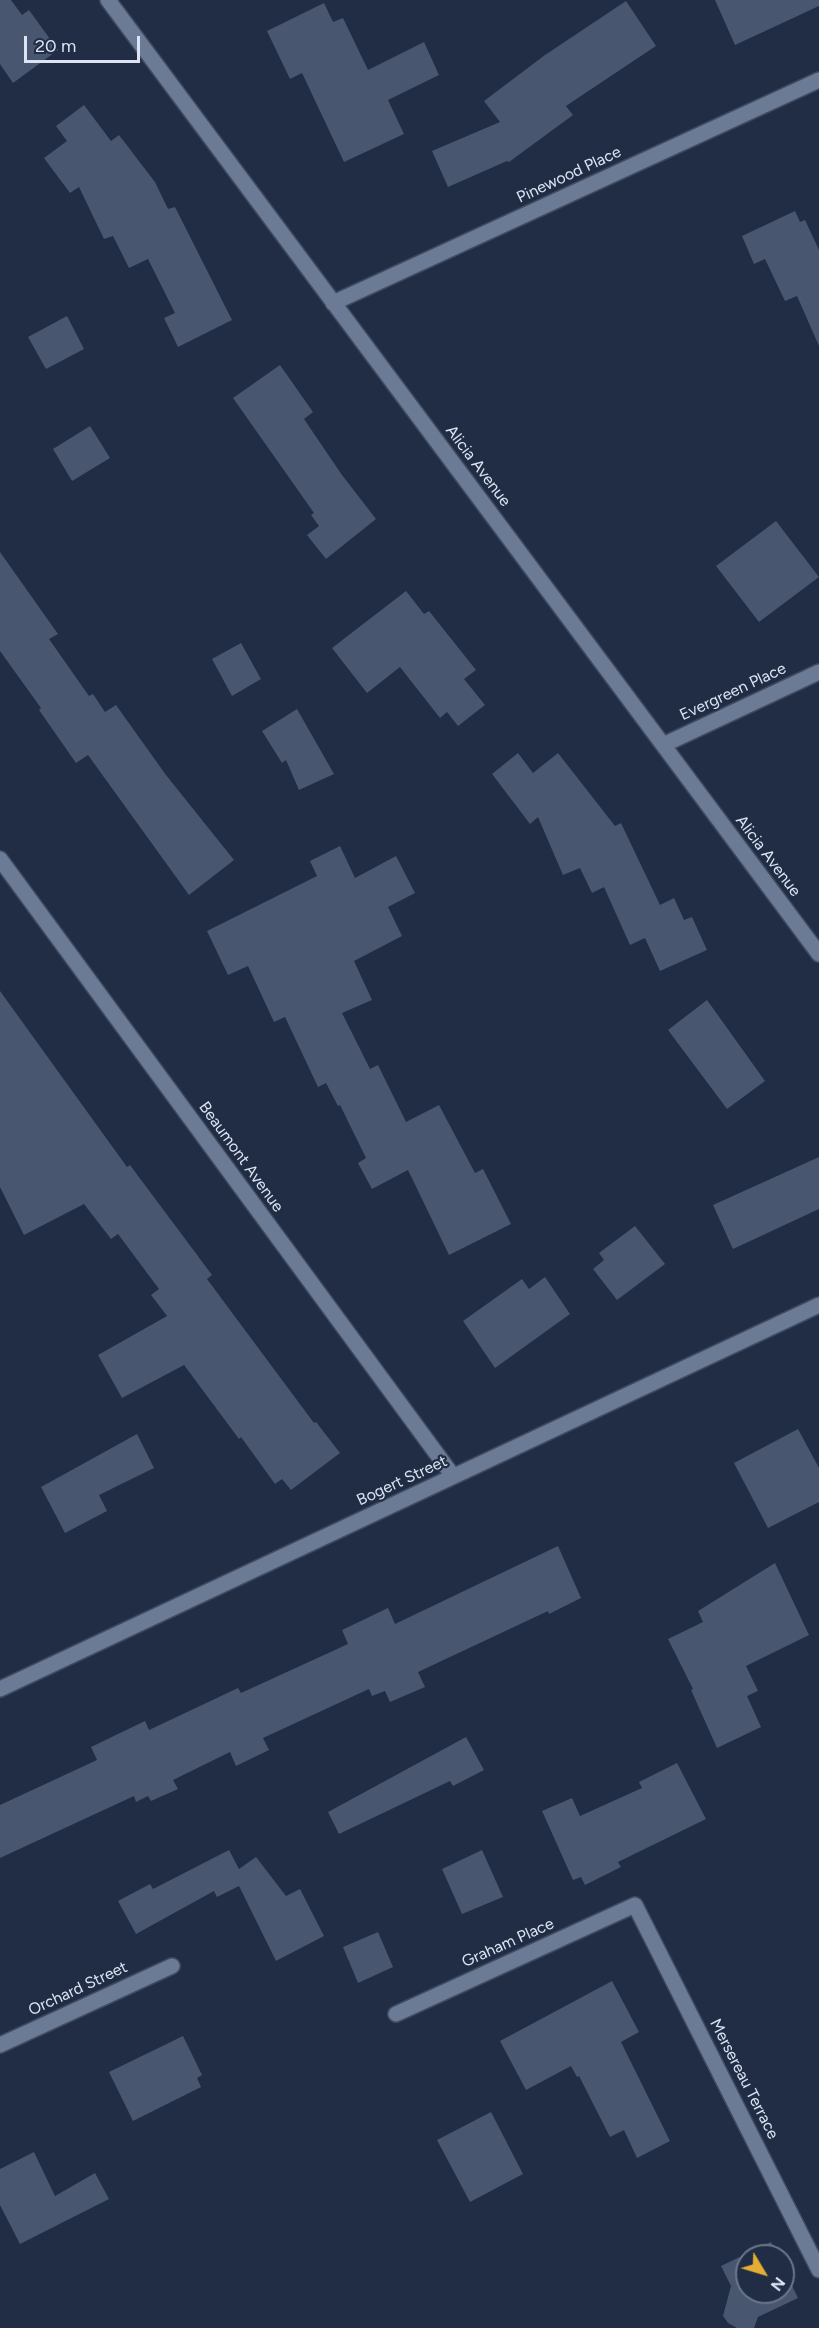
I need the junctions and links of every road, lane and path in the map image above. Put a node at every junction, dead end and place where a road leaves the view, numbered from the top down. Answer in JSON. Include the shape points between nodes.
{"nodes":[{"id":1,"x":108,"y":0,"type":"edge"},
{"id":2,"x":819,"y":80,"type":"edge"},
{"id":3,"x":333,"y":303,"type":"junction"},
{"id":4,"x":819,"y":672,"type":"edge"},
{"id":5,"x":663,"y":745,"type":"junction"},
{"id":6,"x":0,"y":859,"type":"edge"},
{"id":7,"x":819,"y":954,"type":"edge"},
{"id":8,"x":819,"y":1305,"type":"edge"},
{"id":9,"x":453,"y":1476,"type":"junction"},
{"id":10,"x":0,"y":1689,"type":"edge"},
{"id":11,"x":635,"y":1905,"type":"joint"},
{"id":12,"x":172,"y":1966,"type":"dead end"},
{"id":13,"x":396,"y":2014,"type":"dead end"},
{"id":14,"x":0,"y":2045,"type":"edge"},
{"id":15,"x":819,"y":2270,"type":"edge"}],
"edges":[{"from":1,"to":3,"type":"street","name":"Alicia Avenue"},
{"from":2,"to":3,"type":"street","name":"Pinewood Place"},
{"from":3,"to":5,"type":"street","name":"Alicia Avenue"},
{"from":4,"to":5,"type":"street","name":"Evergreen Place"},
{"from":5,"to":7,"type":"street","name":"Alicia Avenue"},
{"from":6,"to":9,"type":"street","name":"Beaumont Avenue"},
{"from":8,"to":9,"type":"street","name":"Bogert Street"},
{"from":9,"to":10,"type":"street","name":"Bogert Street"},
{"from":11,"to":13,"type":"street","name":"Graham Place"},
{"from":11,"to":15,"type":"street","name":"Mersereau Terrace"},
{"from":12,"to":14,"type":"street","name":"Orchard Street"}]}
